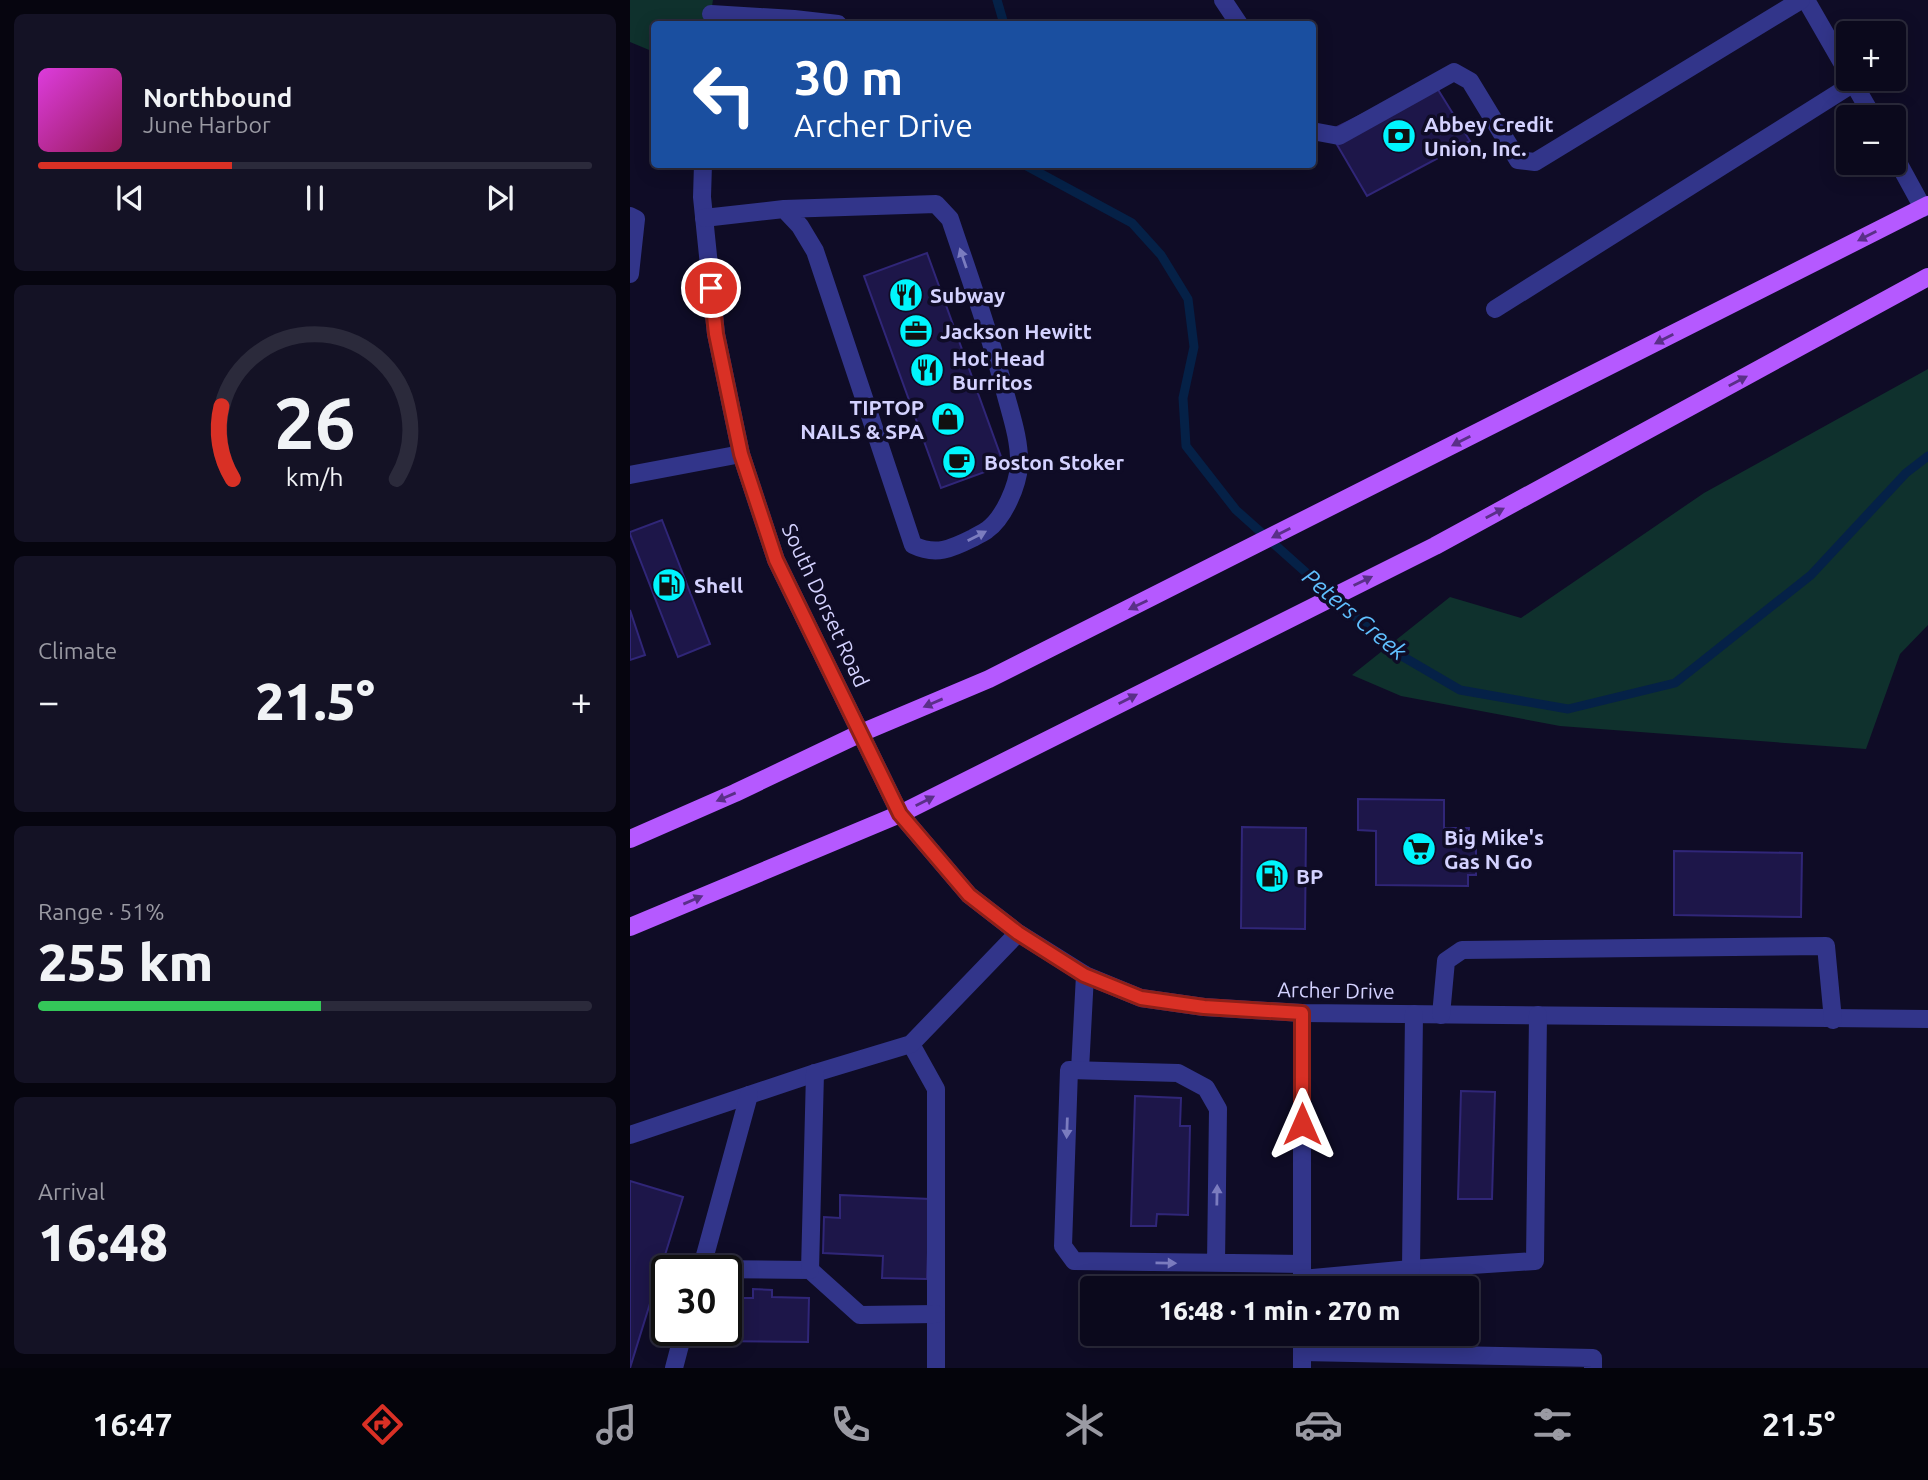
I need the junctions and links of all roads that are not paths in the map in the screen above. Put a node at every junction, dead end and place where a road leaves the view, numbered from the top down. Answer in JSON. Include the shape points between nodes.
{"nodes":[{"id":1,"x":1223,"y":0,"type":"edge"},
{"id":2,"x":1803,"y":0,"type":"edge"},
{"id":3,"x":711,"y":13,"type":"edge"},
{"id":4,"x":812,"y":21,"type":"edge"},
{"id":5,"x":1237,"y":21,"type":"edge"},
{"id":6,"x":1836,"y":50,"type":"edge"},
{"id":7,"x":1836,"y":88,"type":"edge"},
{"id":8,"x":1316,"y":132,"type":"edge"},
{"id":9,"x":702,"y":168,"type":"edge"},
{"id":10,"x":1906,"y":175,"type":"edge"},
{"id":11,"x":784,"y":209,"type":"junction"},
{"id":12,"x":1926,"y":210,"type":"edge"},
{"id":13,"x":630,"y":216,"type":"edge"},
{"id":14,"x":704,"y":218,"type":"junction"},
{"id":15,"x":630,"y":274,"type":"edge"},
{"id":16,"x":1928,"y":277,"type":"edge"},
{"id":17,"x":1495,"y":309,"type":"dead end"},
{"id":18,"x":741,"y":454,"type":"junction"},
{"id":19,"x":630,"y":475,"type":"edge"},
{"id":20,"x":861,"y":733,"type":"junction"},
{"id":21,"x":900,"y":814,"type":"junction"},
{"id":22,"x":630,"y":839,"type":"edge"},
{"id":23,"x":630,"y":927,"type":"edge"},
{"id":24,"x":1018,"y":933,"type":"junction"},
{"id":25,"x":1084,"y":975,"type":"junction"},
{"id":26,"x":1302,"y":1013,"type":"junction"},
{"id":27,"x":1414,"y":1014,"type":"junction"},
{"id":28,"x":1441,"y":1014,"type":"junction"},
{"id":29,"x":1538,"y":1015,"type":"junction"},
{"id":30,"x":1928,"y":1019,"type":"edge"},
{"id":31,"x":1833,"y":1020,"type":"junction"},
{"id":32,"x":911,"y":1044,"type":"junction"},
{"id":33,"x":1080,"y":1070,"type":"junction"},
{"id":34,"x":815,"y":1073,"type":"junction"},
{"id":35,"x":749,"y":1095,"type":"junction"},
{"id":36,"x":630,"y":1135,"type":"edge"},
{"id":37,"x":705,"y":1255,"type":"edge"},
{"id":38,"x":1216,"y":1264,"type":"junction"},
{"id":39,"x":1411,"y":1269,"type":"junction"},
{"id":40,"x":742,"y":1270,"type":"edge"},
{"id":41,"x":810,"y":1270,"type":"junction"},
{"id":42,"x":1295,"y":1276,"type":"edge"},
{"id":43,"x":1302,"y":1276,"type":"edge"},
{"id":44,"x":1316,"y":1276,"type":"edge"},
{"id":45,"x":936,"y":1314,"type":"junction"},
{"id":46,"x":680,"y":1346,"type":"edge"},
{"id":47,"x":1302,"y":1360,"type":"edge"},
{"id":48,"x":1407,"y":1361,"type":"edge"},
{"id":49,"x":674,"y":1368,"type":"edge"},
{"id":50,"x":936,"y":1368,"type":"edge"},
{"id":51,"x":1593,"y":1368,"type":"edge"}],
"edges":[{"from":1,"to":5,"type":"street"},
{"from":2,"to":6,"type":"street"},
{"from":2,"to":8,"type":"street","via":[[1535,162],[1518,160],[1470,81],[1454,72],[1339,136]]},
{"from":3,"to":4,"type":"street"},
{"from":7,"to":17,"type":"street"},
{"from":9,"to":14,"type":"street","name":"South Dorset Road"},
{"from":10,"to":12,"type":"street"},
{"from":11,"to":11,"type":"street","one_way":true,"via":[[815,251],[913,545],[927,552],[939,551],[988,530],[1006,504],[1019,467],[1017,436],[994,349],[950,219],[936,204]]},
{"from":11,"to":14,"type":"street"},
{"from":12,"to":20,"type":"main road","one_way":true,"via":[[989,679]]},
{"from":13,"to":15,"type":"street","via":[[636,219]]},
{"from":14,"to":18,"type":"street","name":"South Dorset Road","via":[[716,334]]},
{"from":21,"to":16,"type":"main road","one_way":true,"via":[[1435,546]]},
{"from":18,"to":19,"type":"street"},
{"from":18,"to":20,"type":"street","name":"South Dorset Road","via":[[776,560]]},
{"from":20,"to":21,"type":"street","name":"Archer Drive"},
{"from":20,"to":22,"type":"main road","one_way":true},
{"from":23,"to":21,"type":"main road","one_way":true},
{"from":21,"to":24,"type":"street","name":"Archer Drive","via":[[969,895]]},
{"from":24,"to":25,"type":"street","name":"Archer Drive"},
{"from":24,"to":32,"type":"street"},
{"from":25,"to":26,"type":"street","name":"Archer Drive","via":[[1141,998]]},
{"from":25,"to":33,"type":"street"},
{"from":26,"to":27,"type":"street","name":"Archer Drive"},
{"from":26,"to":43,"type":"street"},
{"from":27,"to":28,"type":"street","name":"Archer Drive"},
{"from":27,"to":39,"type":"street"},
{"from":28,"to":29,"type":"street","name":"Archer Drive"},
{"from":28,"to":31,"type":"street","via":[[1446,961],[1462,950],[1826,946]]},
{"from":29,"to":31,"type":"street","name":"Archer Drive"},
{"from":29,"to":39,"type":"street","via":[[1535,1261]]},
{"from":30,"to":31,"type":"street","name":"Archer Drive"},
{"from":32,"to":34,"type":"street"},
{"from":32,"to":45,"type":"street","via":[[936,1089]]},
{"from":38,"to":33,"type":"street","one_way":true,"via":[[1218,1110],[1206,1088],[1178,1073]]},
{"from":33,"to":38,"type":"street","one_way":true,"via":[[1069,1070],[1063,1246],[1074,1261]]},
{"from":34,"to":35,"type":"street"},
{"from":34,"to":41,"type":"street"},
{"from":35,"to":36,"type":"street"},
{"from":35,"to":37,"type":"street"},
{"from":38,"to":42,"type":"street"},
{"from":39,"to":44,"type":"street"},
{"from":40,"to":41,"type":"street"},
{"from":41,"to":45,"type":"street","via":[[860,1315]]},
{"from":45,"to":50,"type":"street"},
{"from":46,"to":49,"type":"street"},
{"from":47,"to":48,"type":"street"},
{"from":48,"to":51,"type":"street","via":[[1593,1358]]}]}
